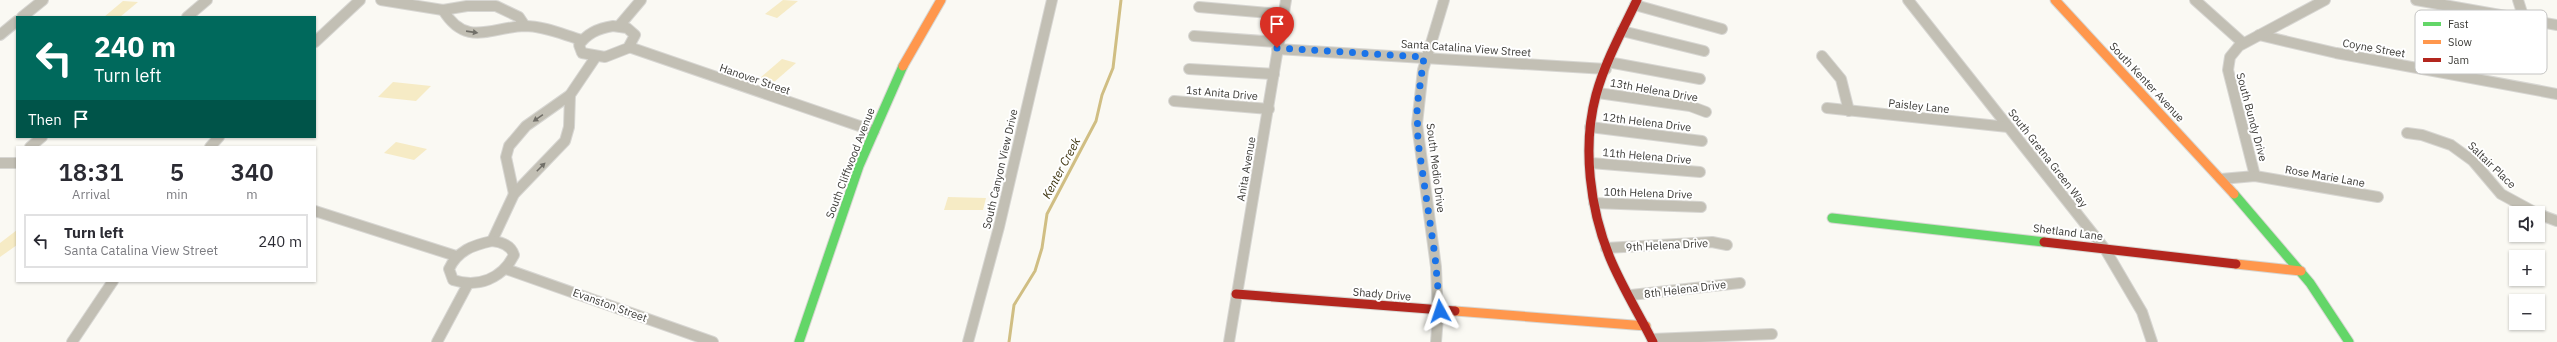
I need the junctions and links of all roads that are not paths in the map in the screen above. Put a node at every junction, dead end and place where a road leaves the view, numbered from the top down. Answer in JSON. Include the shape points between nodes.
{"nodes":[{"id":1,"x":43,"y":0,"type":"edge"},
{"id":2,"x":207,"y":0,"type":"edge"},
{"id":3,"x":360,"y":0,"type":"edge"},
{"id":4,"x":381,"y":0,"type":"edge"},
{"id":5,"x":640,"y":0,"type":"edge"},
{"id":6,"x":941,"y":0,"type":"edge"},
{"id":7,"x":1052,"y":0,"type":"edge"},
{"id":8,"x":1286,"y":0,"type":"edge"},
{"id":9,"x":1444,"y":0,"type":"edge"},
{"id":10,"x":1908,"y":0,"type":"edge"},
{"id":11,"x":2055,"y":0,"type":"edge"},
{"id":12,"x":2195,"y":0,"type":"edge"},
{"id":13,"x":2325,"y":0,"type":"edge"},
{"id":14,"x":2416,"y":0,"type":"edge"},
{"id":15,"x":2518,"y":0,"type":"edge"},
{"id":16,"x":1636,"y":2,"type":"edge"},
{"id":17,"x":1198,"y":7,"type":"dead end"},
{"id":18,"x":443,"y":10,"type":"junction"},
{"id":19,"x":2473,"y":10,"type":"edge"},
{"id":20,"x":2521,"y":10,"type":"edge"},
{"id":21,"x":1282,"y":14,"type":"junction"},
{"id":22,"x":23,"y":16,"type":"edge"},
{"id":23,"x":188,"y":16,"type":"edge"},
{"id":24,"x":16,"y":22,"type":"edge"},
{"id":25,"x":2547,"y":23,"type":"edge"},
{"id":26,"x":2557,"y":25,"type":"edge"},
{"id":27,"x":526,"y":26,"type":"junction"},
{"id":28,"x":619,"y":26,"type":"junction"},
{"id":29,"x":1722,"y":29,"type":"dead end"},
{"id":30,"x":1622,"y":31,"type":"junction"},
{"id":31,"x":0,"y":35,"type":"edge"},
{"id":32,"x":2259,"y":35,"type":"junction"},
{"id":33,"x":1194,"y":36,"type":"dead end"},
{"id":34,"x":582,"y":40,"type":"junction"},
{"id":35,"x":316,"y":41,"type":"edge"},
{"id":36,"x":2243,"y":43,"type":"junction"},
{"id":37,"x":1277,"y":45,"type":"junction"},
{"id":38,"x":629,"y":47,"type":"junction"},
{"id":39,"x":1704,"y":51,"type":"dead end"},
{"id":40,"x":1822,"y":56,"type":"dead end"},
{"id":41,"x":1424,"y":57,"type":"junction"},
{"id":42,"x":595,"y":58,"type":"junction"},
{"id":43,"x":1607,"y":66,"type":"junction"},
{"id":44,"x":2415,"y":68,"type":"edge"},
{"id":45,"x":1189,"y":69,"type":"dead end"},
{"id":46,"x":1274,"y":74,"type":"junction"},
{"id":47,"x":2449,"y":74,"type":"edge"},
{"id":48,"x":1700,"y":79,"type":"dead end"},
{"id":49,"x":1598,"y":93,"type":"junction"},
{"id":50,"x":2557,"y":94,"type":"edge"},
{"id":51,"x":570,"y":95,"type":"junction"},
{"id":52,"x":1174,"y":101,"type":"dead end"},
{"id":53,"x":1827,"y":108,"type":"dead end"},
{"id":54,"x":1269,"y":109,"type":"junction"},
{"id":55,"x":1849,"y":111,"type":"junction"},
{"id":56,"x":1706,"y":112,"type":"dead end"},
{"id":57,"x":1590,"y":127,"type":"junction"},
{"id":58,"x":2008,"y":127,"type":"junction"},
{"id":59,"x":874,"y":131,"type":"junction"},
{"id":60,"x":2407,"y":133,"type":"dead end"},
{"id":61,"x":41,"y":138,"type":"edge"},
{"id":62,"x":218,"y":138,"type":"edge"},
{"id":63,"x":1702,"y":141,"type":"dead end"},
{"id":64,"x":31,"y":146,"type":"edge"},
{"id":65,"x":211,"y":146,"type":"edge"},
{"id":66,"x":15,"y":161,"type":"edge"},
{"id":67,"x":0,"y":163,"type":"edge"},
{"id":68,"x":1591,"y":163,"type":"junction"},
{"id":69,"x":1700,"y":172,"type":"dead end"},
{"id":70,"x":2255,"y":176,"type":"junction"},
{"id":71,"x":2221,"y":179,"type":"junction"},
{"id":72,"x":514,"y":194,"type":"junction"},
{"id":73,"x":2378,"y":197,"type":"dead end"},
{"id":74,"x":1594,"y":203,"type":"junction"},
{"id":75,"x":2523,"y":206,"type":"edge"},
{"id":76,"x":1701,"y":207,"type":"dead end"},
{"id":77,"x":316,"y":211,"type":"edge"},
{"id":78,"x":2545,"y":217,"type":"edge"},
{"id":79,"x":1832,"y":218,"type":"dead end"},
{"id":80,"x":2557,"y":221,"type":"edge"},
{"id":81,"x":492,"y":241,"type":"junction"},
{"id":82,"x":1727,"y":245,"type":"dead end"},
{"id":83,"x":1606,"y":248,"type":"junction"},
{"id":84,"x":2105,"y":249,"type":"junction"},
{"id":85,"x":456,"y":256,"type":"junction"},
{"id":86,"x":506,"y":269,"type":"junction"},
{"id":87,"x":2301,"y":271,"type":"junction"},
{"id":88,"x":112,"y":282,"type":"edge"},
{"id":89,"x":1740,"y":283,"type":"dead end"},
{"id":90,"x":468,"y":284,"type":"junction"},
{"id":91,"x":1236,"y":294,"type":"junction"},
{"id":92,"x":1631,"y":295,"type":"junction"},
{"id":93,"x":1440,"y":311,"type":"junction"},
{"id":94,"x":1646,"y":326,"type":"junction"},
{"id":95,"x":1772,"y":334,"type":"dead end"},
{"id":96,"x":1652,"y":340,"type":"edge"},
{"id":97,"x":72,"y":342,"type":"edge"},
{"id":98,"x":437,"y":342,"type":"edge"},
{"id":99,"x":713,"y":342,"type":"edge"},
{"id":100,"x":800,"y":342,"type":"edge"},
{"id":101,"x":968,"y":342,"type":"edge"},
{"id":102,"x":1229,"y":342,"type":"edge"},
{"id":103,"x":1436,"y":342,"type":"edge"},
{"id":104,"x":2152,"y":342,"type":"edge"},
{"id":105,"x":2349,"y":342,"type":"edge"}],
"edges":[{"from":1,"to":22,"type":"street"},
{"from":2,"to":23,"type":"street"},
{"from":3,"to":35,"type":"street"},
{"from":4,"to":18,"type":"street"},
{"from":5,"to":28,"type":"street"},
{"from":6,"to":59,"type":"street","name":"South Cliffwood Avenue","via":[[920,31]]},
{"from":7,"to":101,"type":"street","name":"South Canyon View Drive","via":[[999,226]]},
{"from":8,"to":21,"type":"street","name":"Anita Avenue"},
{"from":9,"to":41,"type":"street","name":"South Medio Drive"},
{"from":10,"to":58,"type":"street","name":"South Gretna Green Way"},
{"from":11,"to":71,"type":"street","name":"South Kenter Avenue"},
{"from":12,"to":36,"type":"street"},
{"from":13,"to":32,"type":"street","name":"South Bundy Drive"},
{"from":14,"to":19,"type":"street"},
{"from":15,"to":20,"type":"street"},
{"from":16,"to":29,"type":"street"},
{"from":16,"to":30,"type":"street"},
{"from":17,"to":21,"type":"street"},
{"from":18,"to":27,"type":"street","via":[[467,6],[496,6],[519,17]]},
{"from":18,"to":27,"type":"street","one_way":true,"via":[[448,21],[467,32],[500,32]]},
{"from":21,"to":37,"type":"street","name":"Anita Avenue"},
{"from":24,"to":31,"type":"street"},
{"from":25,"to":26,"type":"street"},
{"from":27,"to":34,"type":"street"},
{"from":28,"to":34,"type":"street","via":[[599,29]]},
{"from":28,"to":38,"type":"street","via":[[628,28],[635,35]]},
{"from":30,"to":39,"type":"street"},
{"from":30,"to":43,"type":"street"},
{"from":32,"to":36,"type":"street","name":"South Bundy Drive"},
{"from":32,"to":44,"type":"street","name":"Coyne Street"},
{"from":33,"to":37,"type":"street","name":"Santa Catalina View Street"},
{"from":34,"to":42,"type":"street","via":[[579,45],[582,53]]},
{"from":36,"to":70,"type":"street","name":"South Bundy Drive","via":[[2234,48],[2229,57],[2228,70]]},
{"from":37,"to":41,"type":"street","name":"Santa Catalina View Street"},
{"from":37,"to":46,"type":"street","name":"Anita Avenue"},
{"from":38,"to":42,"type":"street","via":[[611,56]]},
{"from":38,"to":59,"type":"street","name":"Hanover Street"},
{"from":40,"to":55,"type":"street","via":[[1841,79]]},
{"from":41,"to":43,"type":"street","name":"Santa Catalina View Street"},
{"from":41,"to":93,"type":"street","name":"South Medio Drive","via":[[1417,107],[1418,142],[1435,256]]},
{"from":42,"to":51,"type":"street"},
{"from":43,"to":48,"type":"street","name":"Santa Catalina View Street"},
{"from":43,"to":49,"type":"street"},
{"from":45,"to":46,"type":"street"},
{"from":46,"to":54,"type":"street","name":"Anita Avenue"},
{"from":47,"to":50,"type":"street","name":"Coyne Street"},
{"from":49,"to":56,"type":"street","name":"13th Helena Drive","via":[[1690,106]]},
{"from":49,"to":57,"type":"street"},
{"from":72,"to":51,"type":"street","one_way":true,"via":[[564,141],[569,128]]},
{"from":51,"to":72,"type":"street","one_way":true,"via":[[526,126],[509,146],[506,157]]},
{"from":52,"to":54,"type":"street","name":"1st Anita Drive"},
{"from":53,"to":55,"type":"street","name":"Paisley Lane"},
{"from":54,"to":91,"type":"street","name":"Anita Avenue"},
{"from":55,"to":58,"type":"street","name":"Paisley Lane"},
{"from":57,"to":63,"type":"street","name":"12th Helena Drive"},
{"from":57,"to":68,"type":"street"},
{"from":58,"to":84,"type":"street","name":"South Gretna Green Way"},
{"from":59,"to":100,"type":"street","name":"South Cliffwood Avenue","via":[[849,195]]},
{"from":60,"to":75,"type":"street","name":"Saltair Place","via":[[2422,135],[2451,145],[2473,161],[2501,194]]},
{"from":61,"to":64,"type":"street"},
{"from":62,"to":65,"type":"street"},
{"from":66,"to":67,"type":"street"},
{"from":68,"to":69,"type":"street","name":"11th Helena Drive"},
{"from":68,"to":74,"type":"street"},
{"from":70,"to":71,"type":"street","name":"Rose Marie Lane"},
{"from":70,"to":73,"type":"street","name":"Rose Marie Lane"},
{"from":71,"to":87,"type":"street"},
{"from":72,"to":81,"type":"street"},
{"from":74,"to":76,"type":"street","name":"10th Helena Drive"},
{"from":74,"to":83,"type":"street"},
{"from":77,"to":85,"type":"street"},
{"from":78,"to":80,"type":"street","name":"Saltair Place"},
{"from":79,"to":84,"type":"street","name":"Shetland Lane"},
{"from":81,"to":85,"type":"street","via":[[473,245]]},
{"from":81,"to":86,"type":"street","via":[[501,242],[512,249],[511,262]]},
{"from":82,"to":83,"type":"street","name":"9th Helena Drive","via":[[1712,242]]},
{"from":83,"to":92,"type":"street"},
{"from":84,"to":87,"type":"street","name":"Shetland Lane"},
{"from":84,"to":104,"type":"street","name":"South Gretna Green Way","via":[[2142,312]]},
{"from":85,"to":90,"type":"street","via":[[451,262],[449,275],[460,283]]},
{"from":86,"to":90,"type":"street","via":[[489,280]]},
{"from":86,"to":99,"type":"street","name":"Evanston Street"},
{"from":87,"to":105,"type":"street","via":[[2332,311]]},
{"from":88,"to":97,"type":"street"},
{"from":89,"to":92,"type":"street","name":"8th Helena Drive"},
{"from":90,"to":98,"type":"street"},
{"from":91,"to":93,"type":"street","name":"Shady Drive"},
{"from":91,"to":102,"type":"street","name":"Anita Avenue"},
{"from":92,"to":94,"type":"street"},
{"from":93,"to":94,"type":"street","name":"Shady Drive"},
{"from":93,"to":103,"type":"street","name":"South Medio Drive"},
{"from":94,"to":96,"type":"street"},
{"from":95,"to":96,"type":"street"}]}
